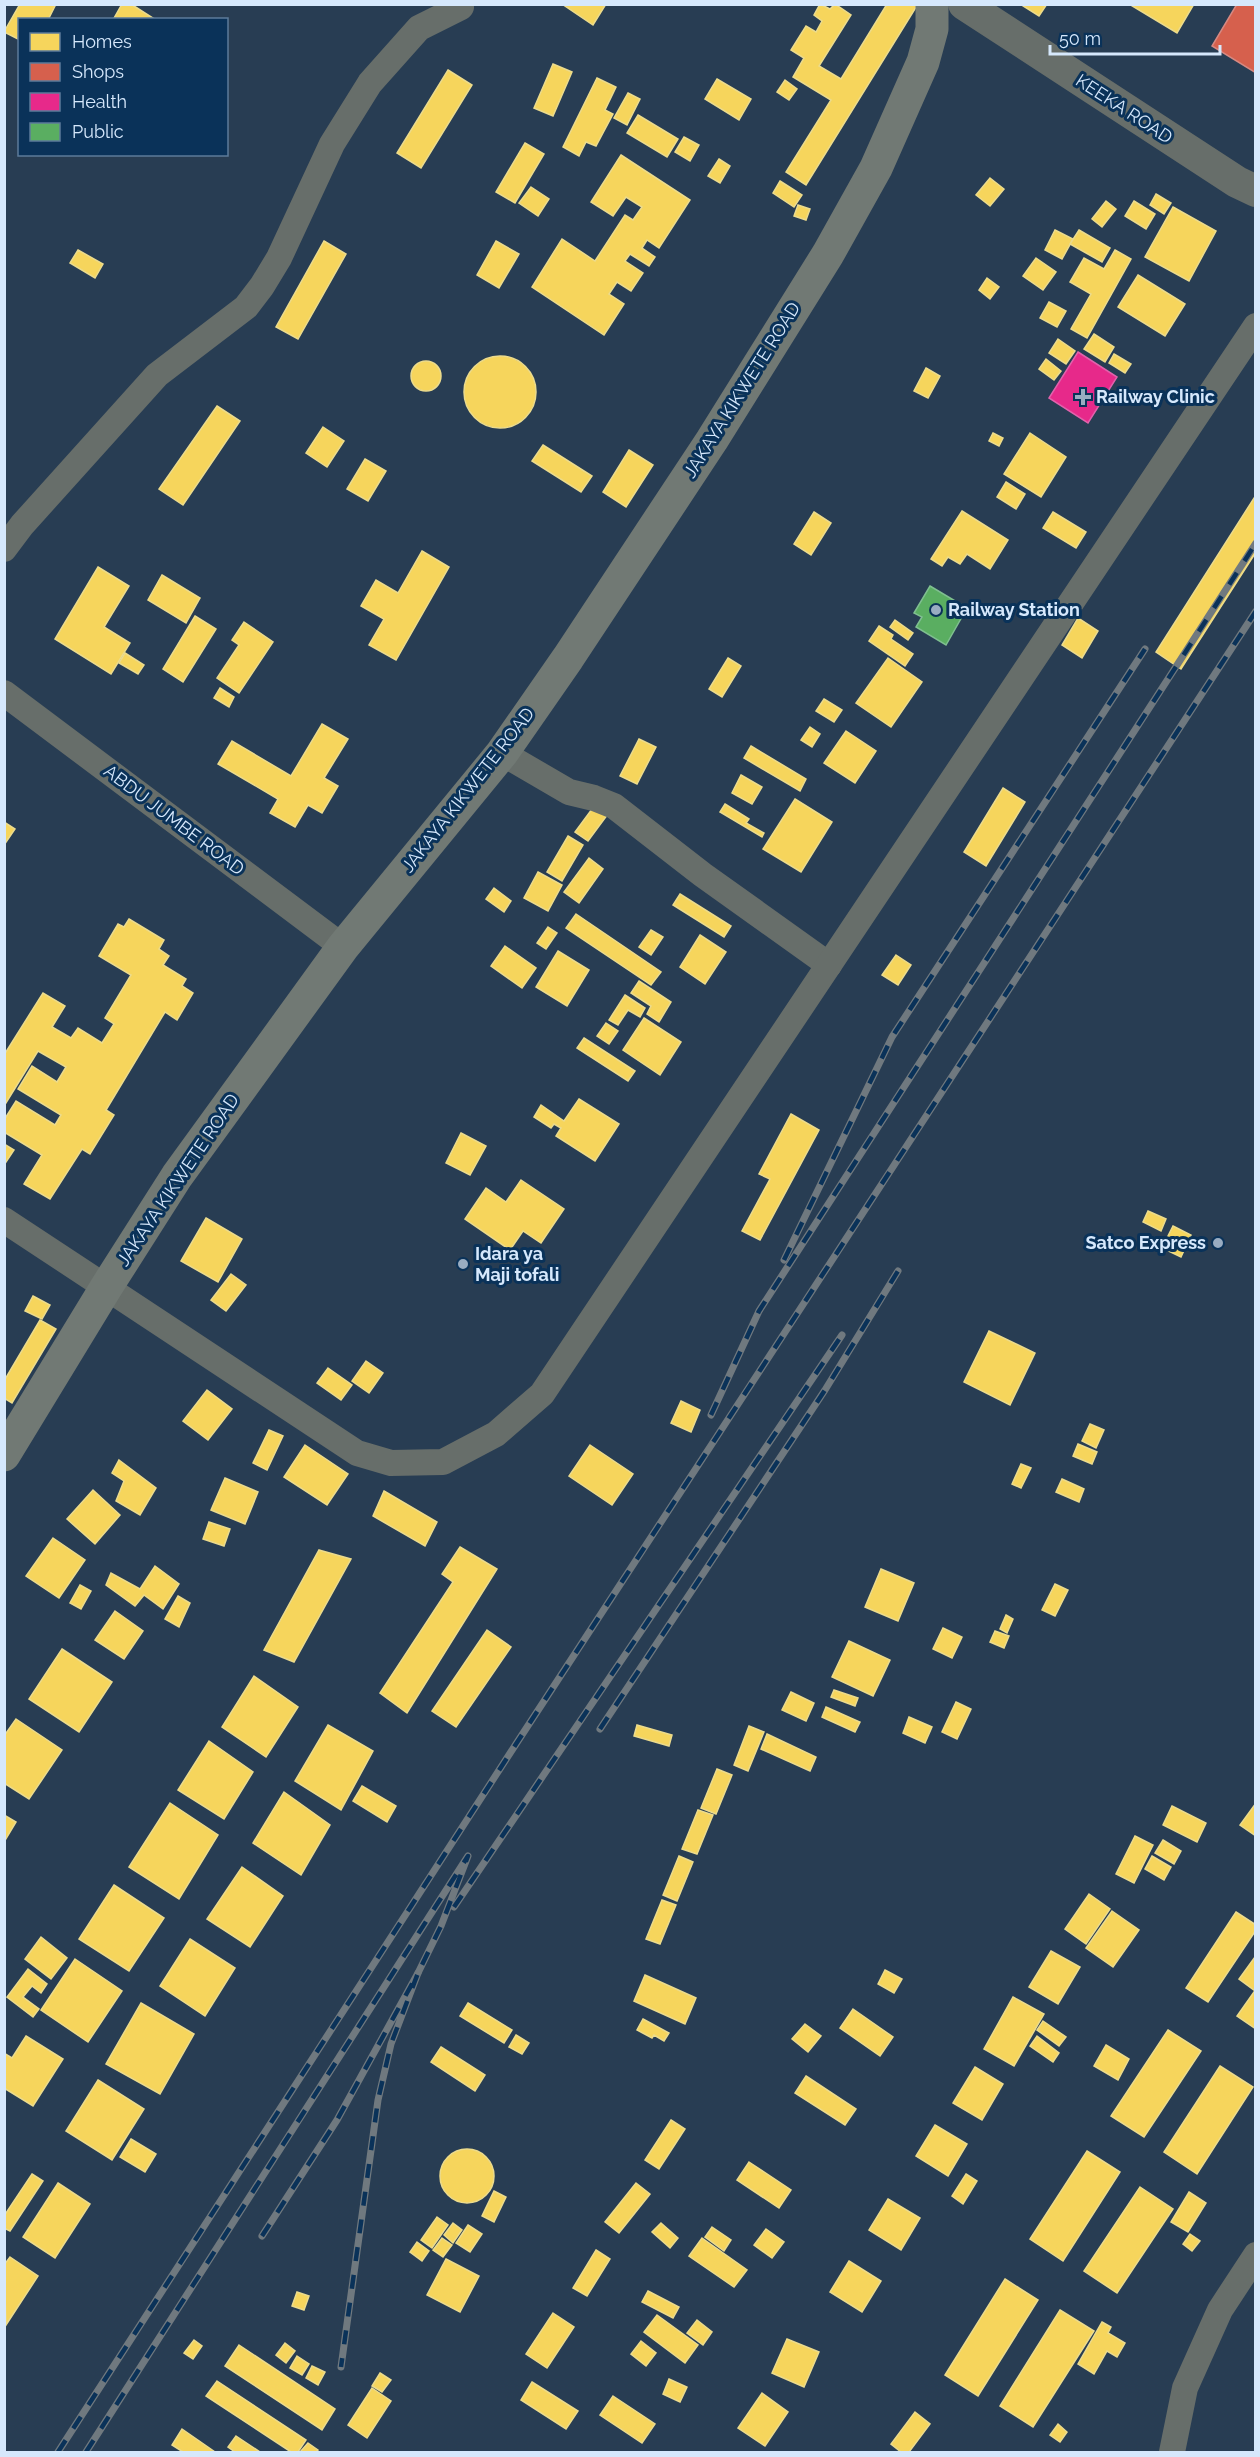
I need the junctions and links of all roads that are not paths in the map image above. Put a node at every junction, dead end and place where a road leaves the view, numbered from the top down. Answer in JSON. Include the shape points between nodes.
{"nodes":[{"id":1,"x":932,"y":4,"type":"edge"},
{"id":2,"x":964,"y":4,"type":"edge"},
{"id":3,"x":461,"y":7,"type":"dead end"},
{"id":4,"x":1256,"y":191,"type":"edge"},
{"id":5,"x":1256,"y":326,"type":"edge"},
{"id":6,"x":4,"y":549,"type":"edge"},
{"id":7,"x":4,"y":693,"type":"edge"},
{"id":8,"x":502,"y":753,"type":"junction"},
{"id":9,"x":343,"y":947,"type":"junction"},
{"id":10,"x":829,"y":965,"type":"junction"},
{"id":11,"x":4,"y":1220,"type":"edge"},
{"id":12,"x":107,"y":1286,"type":"junction"},
{"id":13,"x":4,"y":1455,"type":"edge"},
{"id":14,"x":1256,"y":2255,"type":"edge"},
{"id":15,"x":1172,"y":2452,"type":"edge"}],
"edges":[{"from":1,"to":8,"type":"main road","name":"JAKAYA KIKWETE ROAD","via":[[932,29],[923,62],[876,168],[828,254],[712,440]]},
{"from":2,"to":4,"type":"street","name":"KEEKA ROAD"},
{"from":3,"to":6,"type":"street","via":[[419,28],[370,83],[332,144],[279,258],[246,307],[157,375]]},
{"from":5,"to":10,"type":"street"},
{"from":7,"to":9,"type":"street","name":"ABDU JUMBE ROAD"},
{"from":8,"to":9,"type":"main road","name":"JAKAYA KIKWETE ROAD"},
{"from":8,"to":10,"type":"street","via":[[568,792],[614,806]]},
{"from":9,"to":12,"type":"main road","name":"JAKAYA KIKWETE ROAD","via":[[177,1176]]},
{"from":10,"to":12,"type":"street","via":[[542,1394],[496,1434],[444,1462],[392,1462],[357,1453]]},
{"from":11,"to":12,"type":"street"},
{"from":12,"to":13,"type":"main road","name":"JAKAYA KIKWETE ROAD"},
{"from":14,"to":15,"type":"street","via":[[1220,2310],[1185,2388]]}]}
